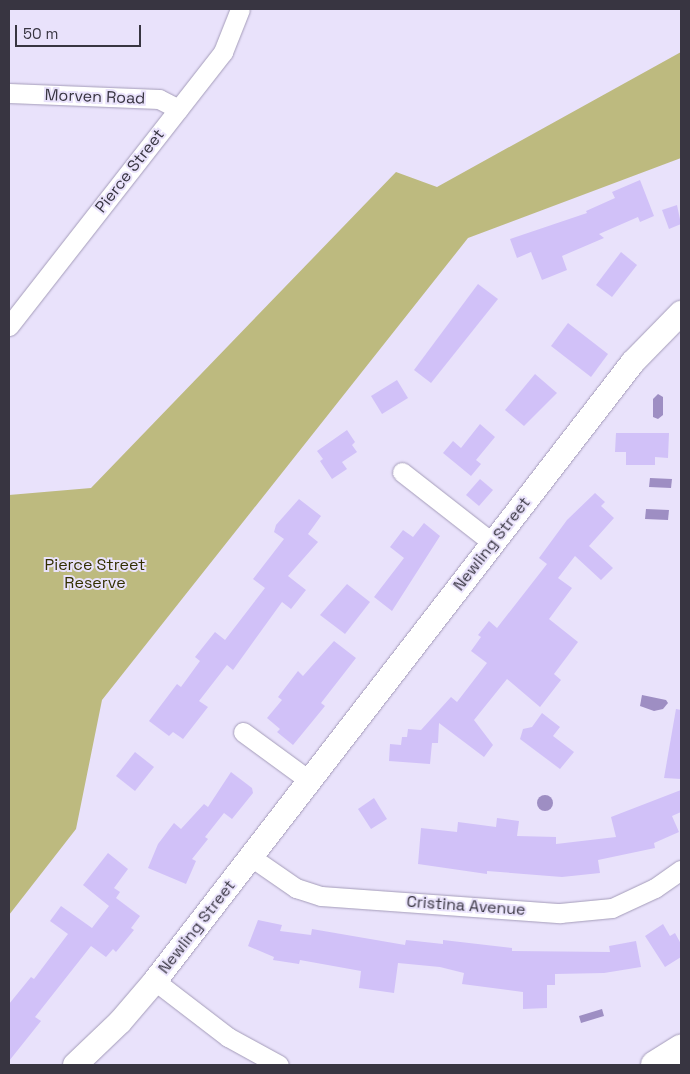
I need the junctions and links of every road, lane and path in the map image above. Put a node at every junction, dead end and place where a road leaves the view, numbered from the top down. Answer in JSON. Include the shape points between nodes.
{"nodes":[{"id":1,"x":240,"y":9,"type":"edge"},
{"id":2,"x":9,"y":93,"type":"edge"},
{"id":3,"x":179,"y":109,"type":"junction"},
{"id":4,"x":681,"y":313,"type":"edge"},
{"id":5,"x":9,"y":326,"type":"edge"},
{"id":6,"x":402,"y":472,"type":"dead end"},
{"id":7,"x":493,"y":543,"type":"junction"},
{"id":8,"x":243,"y":732,"type":"dead end"},
{"id":9,"x":310,"y":781,"type":"junction"},
{"id":10,"x":251,"y":857,"type":"junction"},
{"id":11,"x":681,"y":870,"type":"edge"},
{"id":12,"x":155,"y":981,"type":"junction"},
{"id":13,"x":681,"y":1050,"type":"edge"},
{"id":14,"x":75,"y":1065,"type":"edge"},
{"id":15,"x":279,"y":1065,"type":"edge"},
{"id":16,"x":655,"y":1065,"type":"edge"}],
"edges":[{"from":1,"to":3,"type":"street","name":"Pierce Street","via":[[223,52]]},
{"from":2,"to":3,"type":"street","name":"Morven Road","via":[[158,99]]},
{"from":3,"to":5,"type":"street","name":"Pierce Street"},
{"from":4,"to":7,"type":"street","name":"Newling Street","via":[[633,362]]},
{"from":6,"to":7,"type":"street"},
{"from":7,"to":9,"type":"street","name":"Newling Street"},
{"from":8,"to":9,"type":"street"},
{"from":9,"to":10,"type":"street","name":"Newling Street"},
{"from":10,"to":11,"type":"street","name":"Cristina Avenue","via":[[296,888],[321,896],[560,913],[612,908],[655,888]]},
{"from":10,"to":12,"type":"street","name":"Newling Street"},
{"from":12,"to":14,"type":"street","name":"Newling Street","via":[[120,1022]]},
{"from":12,"to":15,"type":"street","via":[[228,1037]]},
{"from":13,"to":16,"type":"main road"}]}
